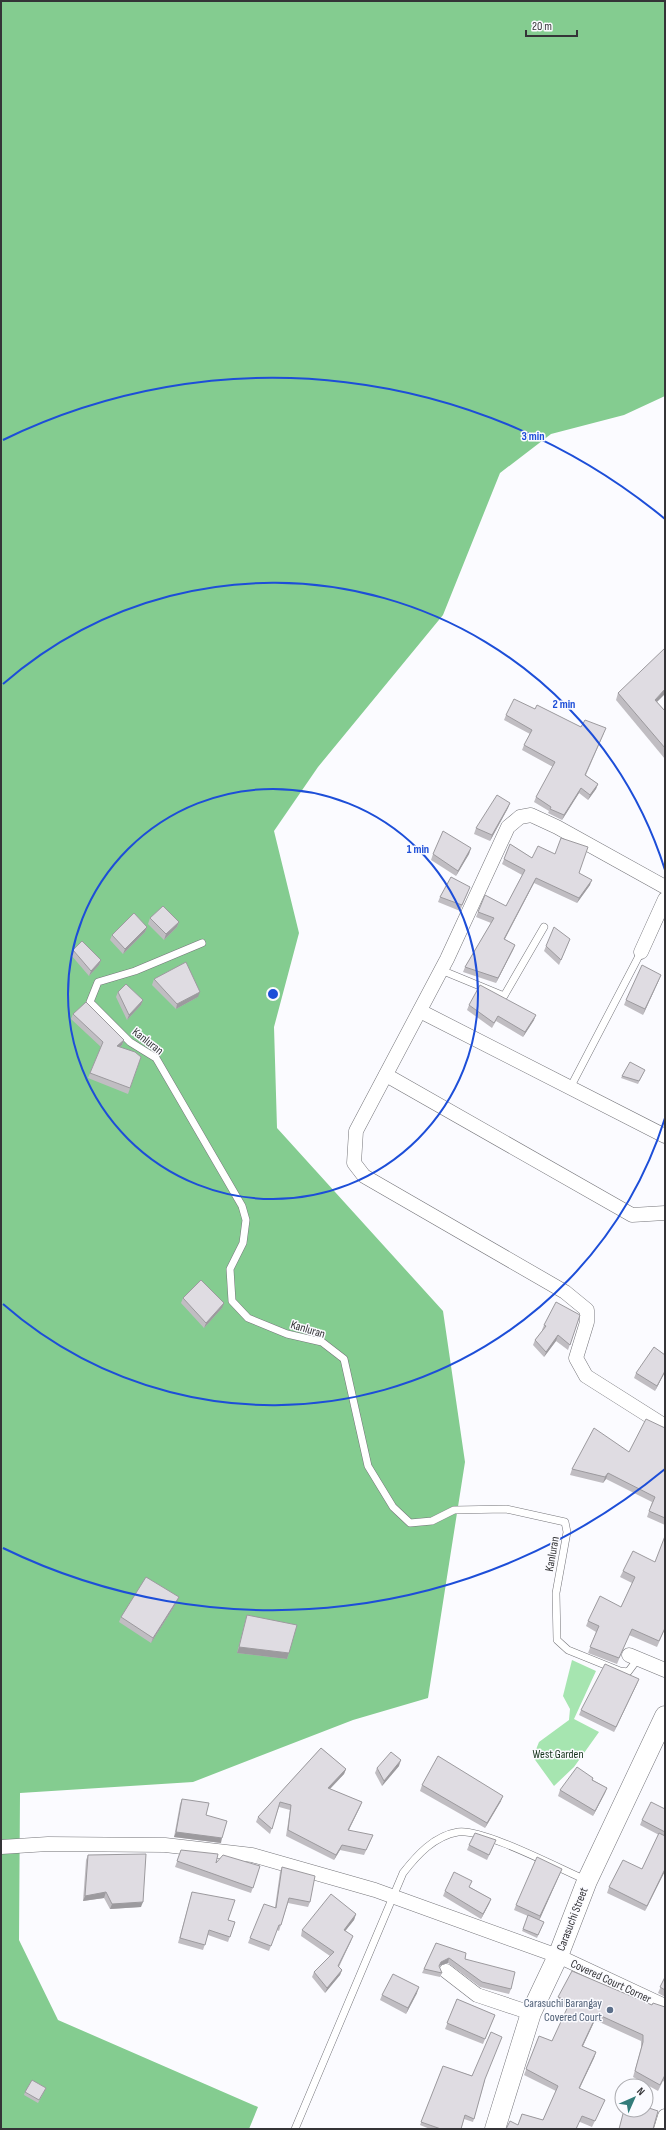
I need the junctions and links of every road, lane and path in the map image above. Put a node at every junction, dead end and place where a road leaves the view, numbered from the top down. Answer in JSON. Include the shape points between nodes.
{"nodes":[{"id":1,"x":665,"y":887,"type":"edge"},
{"id":2,"x":665,"y":899,"type":"edge"},
{"id":3,"x":544,"y":927,"type":"dead end"},
{"id":4,"x":202,"y":943,"type":"dead end"},
{"id":5,"x":641,"y":952,"type":"joint"},
{"id":6,"x":441,"y":970,"type":"junction"},
{"id":7,"x":420,"y":1010,"type":"junction"},
{"id":8,"x":386,"y":1075,"type":"junction"},
{"id":9,"x":570,"y":1088,"type":"junction"},
{"id":10,"x":665,"y":1136,"type":"edge"},
{"id":11,"x":665,"y":1213,"type":"edge"},
{"id":12,"x":665,"y":1426,"type":"edge"},
{"id":13,"x":633,"y":1658,"type":"joint"},
{"id":14,"x":665,"y":1670,"type":"edge"},
{"id":15,"x":665,"y":1716,"type":"edge"},
{"id":16,"x":660,"y":1737,"type":"edge"},
{"id":17,"x":1,"y":1847,"type":"edge"},
{"id":18,"x":587,"y":1881,"type":"junction"},
{"id":19,"x":393,"y":1897,"type":"junction"},
{"id":20,"x":558,"y":1956,"type":"junction"},
{"id":21,"x":446,"y":1971,"type":"dead end"},
{"id":22,"x":665,"y":2006,"type":"edge"},
{"id":23,"x":531,"y":2013,"type":"junction"},
{"id":24,"x":665,"y":2116,"type":"edge"},
{"id":25,"x":295,"y":2129,"type":"edge"},
{"id":26,"x":495,"y":2129,"type":"edge"},
{"id":27,"x":661,"y":2129,"type":"edge"}],
"edges":[{"from":1,"to":6,"type":"street","via":[[557,827],[531,815],[520,817],[508,827]]},
{"from":2,"to":5,"type":"street"},
{"from":3,"to":6,"type":"lane","via":[[504,996]]},
{"from":4,"to":13,"type":"lane","name":"Kanluran","via":[[135,971],[98,982],[90,1002],[130,1042],[156,1058],[242,1206],[246,1220],[243,1243],[230,1269],[232,1301],[248,1318],[287,1334],[322,1342],[344,1359],[368,1466],[393,1507],[410,1523],[432,1521],[454,1510],[506,1509],[565,1522],[567,1532],[556,1593],[557,1640],[568,1650],[620,1671],[628,1672]]},
{"from":5,"to":9,"type":"lane"},
{"from":6,"to":7,"type":"street"},
{"from":7,"to":8,"type":"street"},
{"from":7,"to":9,"type":"street"},
{"from":8,"to":11,"type":"street","via":[[632,1215]]},
{"from":8,"to":12,"type":"street","via":[[356,1131],[354,1163],[364,1176],[565,1292],[587,1310],[587,1322],[576,1358],[586,1376]]},
{"from":9,"to":10,"type":"street"},
{"from":13,"to":14,"type":"street"},
{"from":15,"to":16,"type":"street","name":"Carasuchi Street"},
{"from":16,"to":18,"type":"street","name":"Carasuchi Street"},
{"from":17,"to":19,"type":"street","name":"Covered Court Corner","via":[[48,1844],[165,1845],[252,1855]]},
{"from":18,"to":19,"type":"lane","via":[[482,1834],[458,1832],[434,1842],[419,1853],[403,1873]]},
{"from":18,"to":20,"type":"street","name":"Carasuchi Street"},
{"from":19,"to":20,"type":"street","name":"Covered Court Corner"},
{"from":19,"to":25,"type":"lane"},
{"from":20,"to":22,"type":"street","name":"Covered Court Corner"},
{"from":20,"to":23,"type":"street","name":"Carasuchi Street"},
{"from":21,"to":23,"type":"street","via":[[477,1995]]},
{"from":23,"to":26,"type":"street","name":"Carasuchi Street"},
{"from":24,"to":27,"type":"street"}]}
